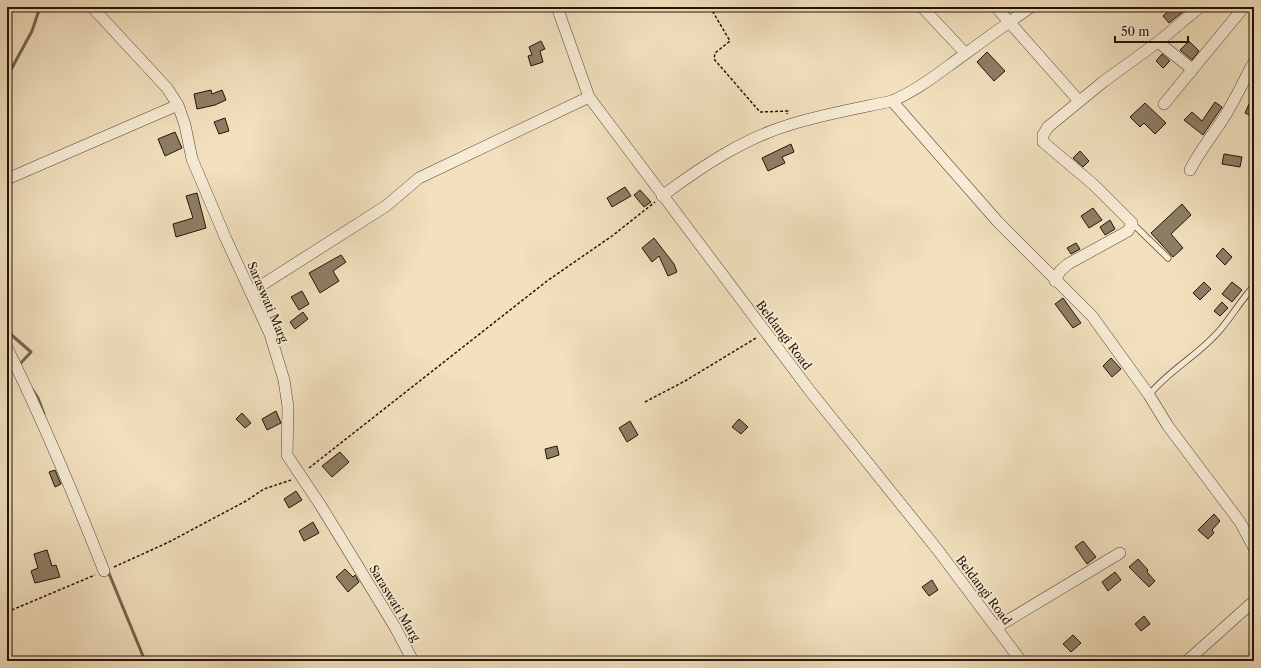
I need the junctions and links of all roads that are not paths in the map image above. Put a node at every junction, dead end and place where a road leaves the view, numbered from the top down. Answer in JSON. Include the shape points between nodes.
{"nodes":[{"id":1,"x":92,"y":7,"type":"edge"},
{"id":2,"x":557,"y":7,"type":"edge"},
{"id":3,"x":922,"y":7,"type":"edge"},
{"id":4,"x":996,"y":7,"type":"edge"},
{"id":5,"x":1031,"y":7,"type":"edge"},
{"id":6,"x":1200,"y":7,"type":"edge"},
{"id":7,"x":1244,"y":7,"type":"edge"},
{"id":8,"x":1009,"y":22,"type":"junction"},
{"id":9,"x":1158,"y":42,"type":"junction"},
{"id":10,"x":965,"y":53,"type":"junction"},
{"id":11,"x":1254,"y":62,"type":"edge"},
{"id":12,"x":1192,"y":69,"type":"junction"},
{"id":13,"x":589,"y":97,"type":"junction"},
{"id":14,"x":892,"y":101,"type":"junction"},
{"id":15,"x":1079,"y":101,"type":"junction"},
{"id":16,"x":1164,"y":104,"type":"dead end"},
{"id":17,"x":178,"y":105,"type":"junction"},
{"id":18,"x":1190,"y":170,"type":"dead end"},
{"id":19,"x":7,"y":179,"type":"edge"},
{"id":20,"x":662,"y":196,"type":"junction"},
{"id":21,"x":1132,"y":223,"type":"junction"},
{"id":22,"x":1168,"y":258,"type":"dead end"},
{"id":23,"x":1055,"y":281,"type":"junction"},
{"id":24,"x":1254,"y":286,"type":"edge"},
{"id":25,"x":251,"y":292,"type":"junction"},
{"id":26,"x":7,"y":348,"type":"edge"},
{"id":27,"x":1149,"y":395,"type":"junction"},
{"id":28,"x":1254,"y":548,"type":"edge"},
{"id":29,"x":1120,"y":553,"type":"dead end"},
{"id":30,"x":104,"y":571,"type":"road end"},
{"id":31,"x":1254,"y":601,"type":"edge"},
{"id":32,"x":997,"y":627,"type":"junction"},
{"id":33,"x":414,"y":661,"type":"edge"},
{"id":34,"x":1021,"y":661,"type":"edge"},
{"id":35,"x":1187,"y":661,"type":"edge"}],
"edges":[{"from":1,"to":17,"type":"street","name":"Saraswati Marg","via":[[167,88]]},
{"from":2,"to":13,"type":"street","name":"Beldangi Road"},
{"from":3,"to":10,"type":"street"},
{"from":4,"to":8,"type":"street"},
{"from":5,"to":8,"type":"street"},
{"from":6,"to":9,"type":"street"},
{"from":7,"to":12,"type":"street"},
{"from":8,"to":10,"type":"street"},
{"from":8,"to":15,"type":"street"},
{"from":9,"to":12,"type":"street"},
{"from":9,"to":15,"type":"street"},
{"from":10,"to":14,"type":"street","via":[[926,84]]},
{"from":11,"to":18,"type":"street","via":[[1225,116]]},
{"from":12,"to":16,"type":"street"},
{"from":13,"to":20,"type":"street","name":"Beldangi Road","via":[[616,130]]},
{"from":13,"to":25,"type":"street","via":[[419,178],[386,206]]},
{"from":14,"to":20,"type":"street","via":[[775,130],[722,155]]},
{"from":14,"to":23,"type":"street","via":[[998,222]]},
{"from":15,"to":21,"type":"street","via":[[1048,127],[1043,135],[1043,142]]},
{"from":17,"to":19,"type":"street"},
{"from":17,"to":25,"type":"street","name":"Saraswati Marg","via":[[192,159],[222,232]]},
{"from":20,"to":32,"type":"street","name":"Beldangi Road"},
{"from":21,"to":22,"type":"lane"},
{"from":21,"to":23,"type":"street","via":[[1128,231],[1068,264],[1060,271]]},
{"from":23,"to":27,"type":"street","via":[[1092,316]]},
{"from":24,"to":27,"type":"lane","via":[[1220,330],[1158,384]]},
{"from":25,"to":33,"type":"street","name":"Saraswati Marg","via":[[270,334],[284,380],[288,407],[287,455],[392,620]]},
{"from":26,"to":30,"type":"street","via":[[62,466]]},
{"from":27,"to":28,"type":"street","via":[[1168,426],[1240,522]]},
{"from":29,"to":32,"type":"street"},
{"from":31,"to":35,"type":"street"},
{"from":32,"to":34,"type":"street","name":"Beldangi Road"}]}
